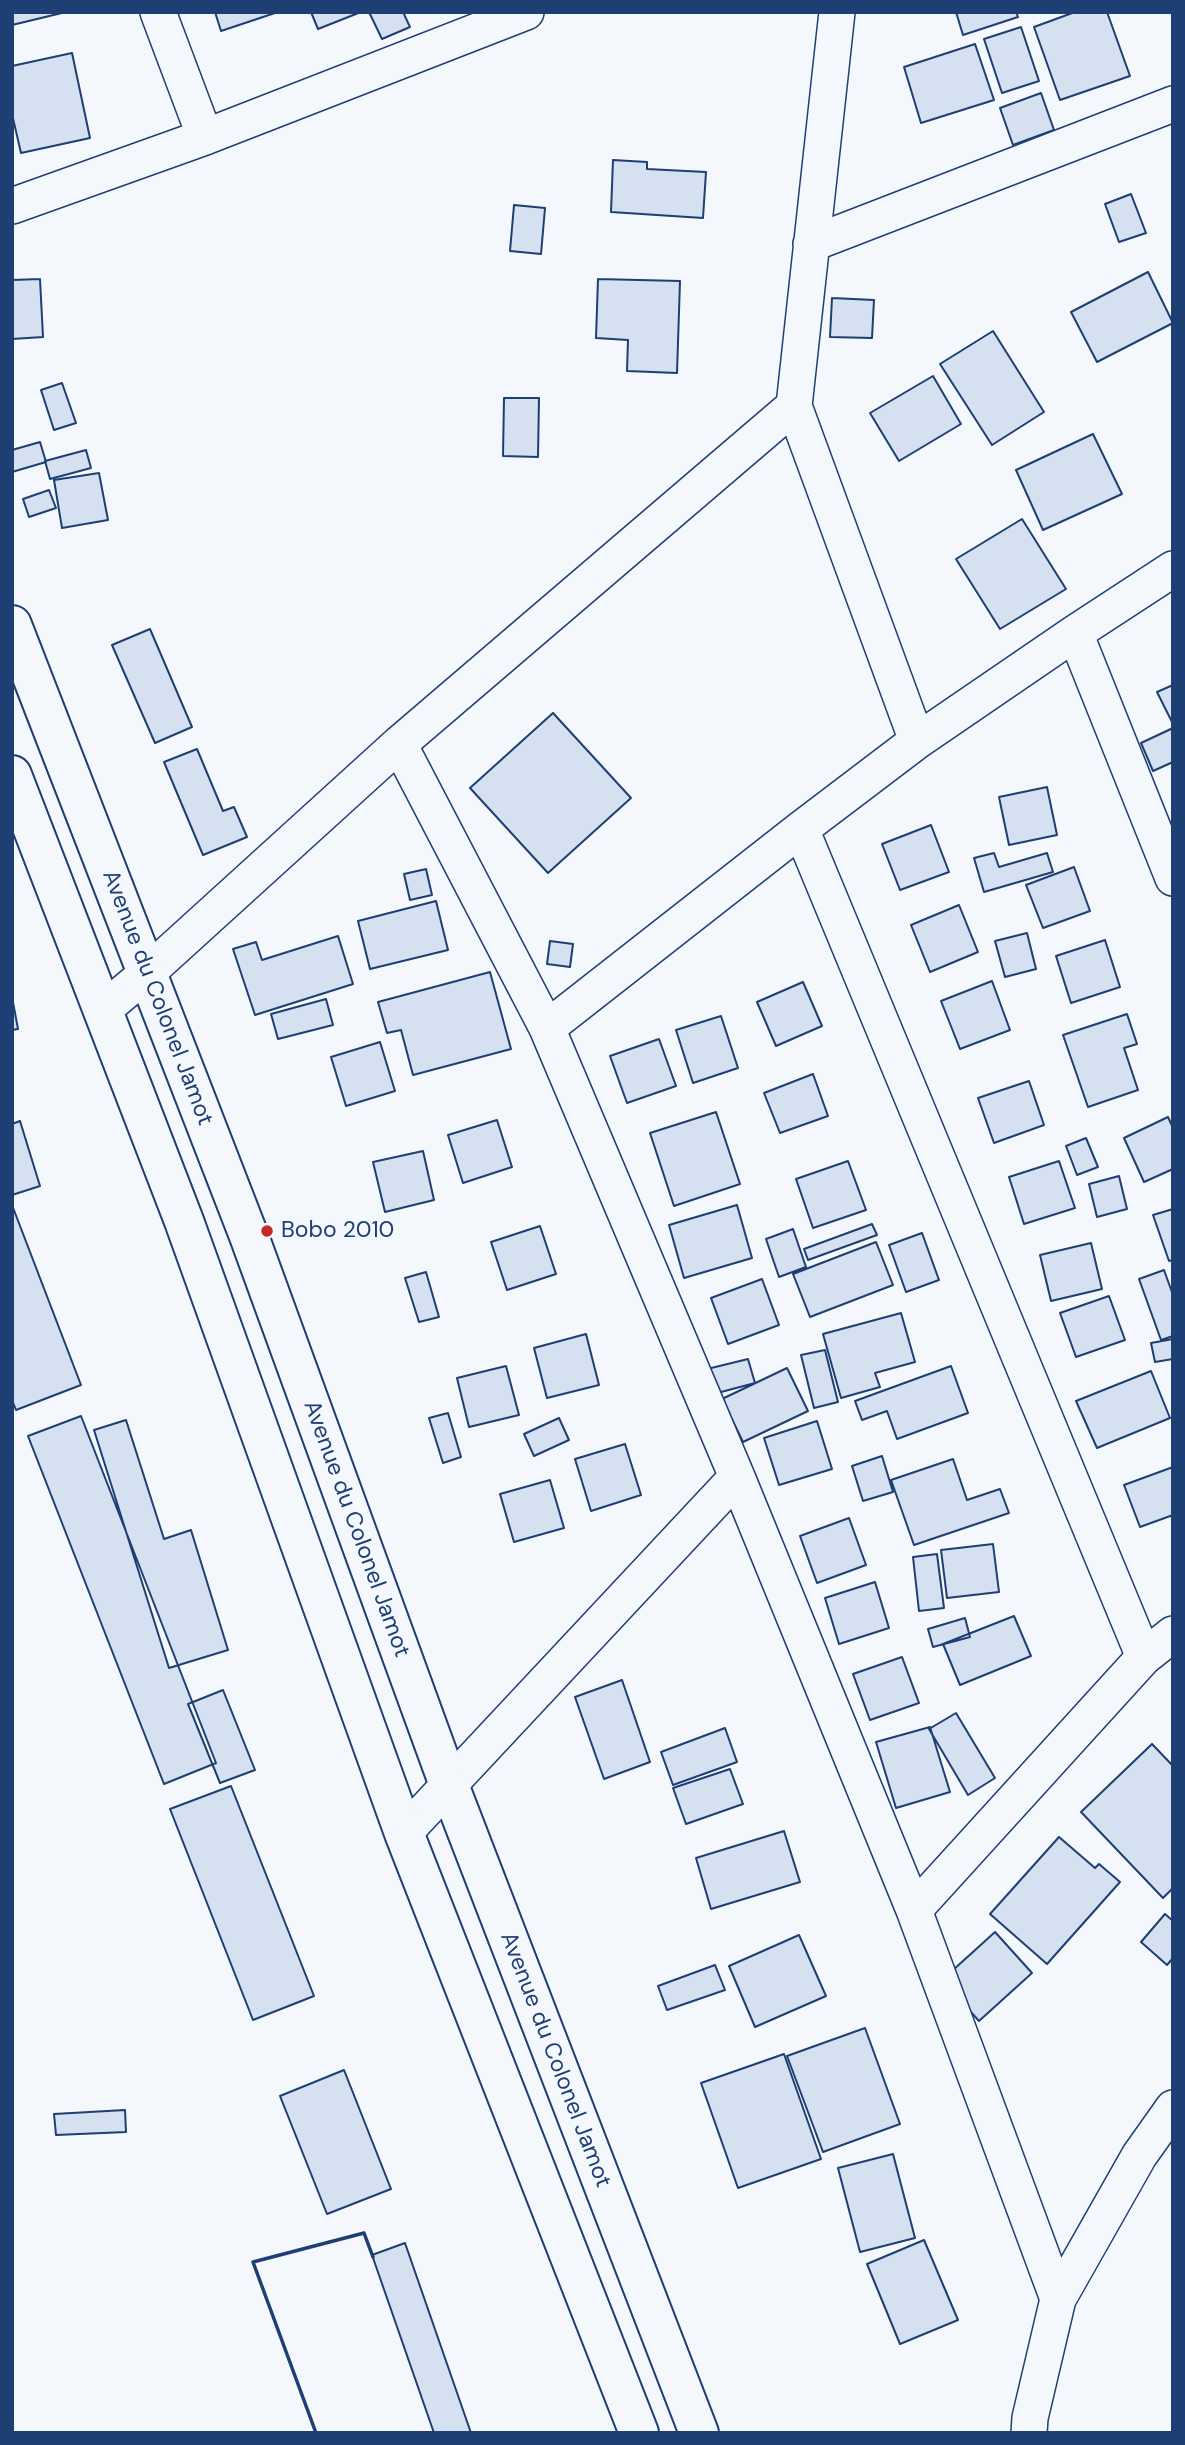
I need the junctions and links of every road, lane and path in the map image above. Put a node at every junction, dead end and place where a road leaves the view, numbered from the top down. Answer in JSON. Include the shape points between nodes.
{"nodes":[{"id":1,"x":158,"y":12,"type":"edge"},
{"id":2,"x":526,"y":12,"type":"edge"},
{"id":3,"x":837,"y":12,"type":"edge"},
{"id":4,"x":1173,"y":104,"type":"edge"},
{"id":5,"x":205,"y":137,"type":"junction"},
{"id":6,"x":12,"y":206,"type":"edge"},
{"id":7,"x":811,"y":244,"type":"junction"},
{"id":8,"x":794,"y":406,"type":"junction"},
{"id":9,"x":1173,"y":569,"type":"edge"},
{"id":10,"x":12,"y":625,"type":"edge"},
{"id":11,"x":1075,"y":632,"type":"junction"},
{"id":12,"x":918,"y":741,"type":"junction"},
{"id":13,"x":399,"y":744,"type":"junction"},
{"id":14,"x":12,"y":775,"type":"edge"},
{"id":15,"x":801,"y":828,"type":"junction"},
{"id":16,"x":1173,"y":878,"type":"edge"},
{"id":17,"x":147,"y":973,"type":"junction"},
{"id":18,"x":102,"y":1011,"type":"junction"},
{"id":19,"x":547,"y":1028,"type":"junction"},
{"id":20,"x":737,"y":1477,"type":"junction"},
{"id":21,"x":1173,"y":1634,"type":"edge"},
{"id":22,"x":1144,"y":1657,"type":"junction"},
{"id":23,"x":449,"y":1785,"type":"junction"},
{"id":24,"x":404,"y":1833,"type":"junction"},
{"id":25,"x":914,"y":1910,"type":"junction"},
{"id":26,"x":1173,"y":2108,"type":"edge"},
{"id":27,"x":1058,"y":2299,"type":"junction"},
{"id":28,"x":1025,"y":2428,"type":"edge"},
{"id":29,"x":639,"y":2433,"type":"edge"},
{"id":30,"x":699,"y":2433,"type":"edge"}],
"edges":[{"from":1,"to":5,"type":"street"},
{"from":2,"to":5,"type":"street"},
{"from":3,"to":7,"type":"street"},
{"from":4,"to":7,"type":"street"},
{"from":5,"to":6,"type":"street"},
{"from":7,"to":8,"type":"street"},
{"from":8,"to":12,"type":"street"},
{"from":8,"to":13,"type":"street"},
{"from":9,"to":11,"type":"street"},
{"from":10,"to":17,"type":"main road","name":"Avenue du Colonel Jamot"},
{"from":11,"to":12,"type":"street"},
{"from":11,"to":16,"type":"street"},
{"from":12,"to":15,"type":"street"},
{"from":13,"to":17,"type":"street"},
{"from":13,"to":19,"type":"street"},
{"from":14,"to":18,"type":"main road"},
{"from":15,"to":19,"type":"street"},
{"from":15,"to":22,"type":"street"},
{"from":17,"to":18,"type":"street"},
{"from":17,"to":23,"type":"main road","name":"Avenue du Colonel Jamot","via":[[249,1236]]},
{"from":18,"to":24,"type":"main road","via":[[184,1221]]},
{"from":19,"to":20,"type":"street"},
{"from":20,"to":23,"type":"street"},
{"from":20,"to":25,"type":"street"},
{"from":21,"to":22,"type":"street"},
{"from":22,"to":25,"type":"street"},
{"from":23,"to":24,"type":"street"},
{"from":23,"to":30,"type":"main road","name":"Avenue du Colonel Jamot"},
{"from":24,"to":29,"type":"main road"},
{"from":25,"to":27,"type":"street"},
{"from":26,"to":27,"type":"street","via":[[1139,2156]]},
{"from":27,"to":28,"type":"street"}]}
